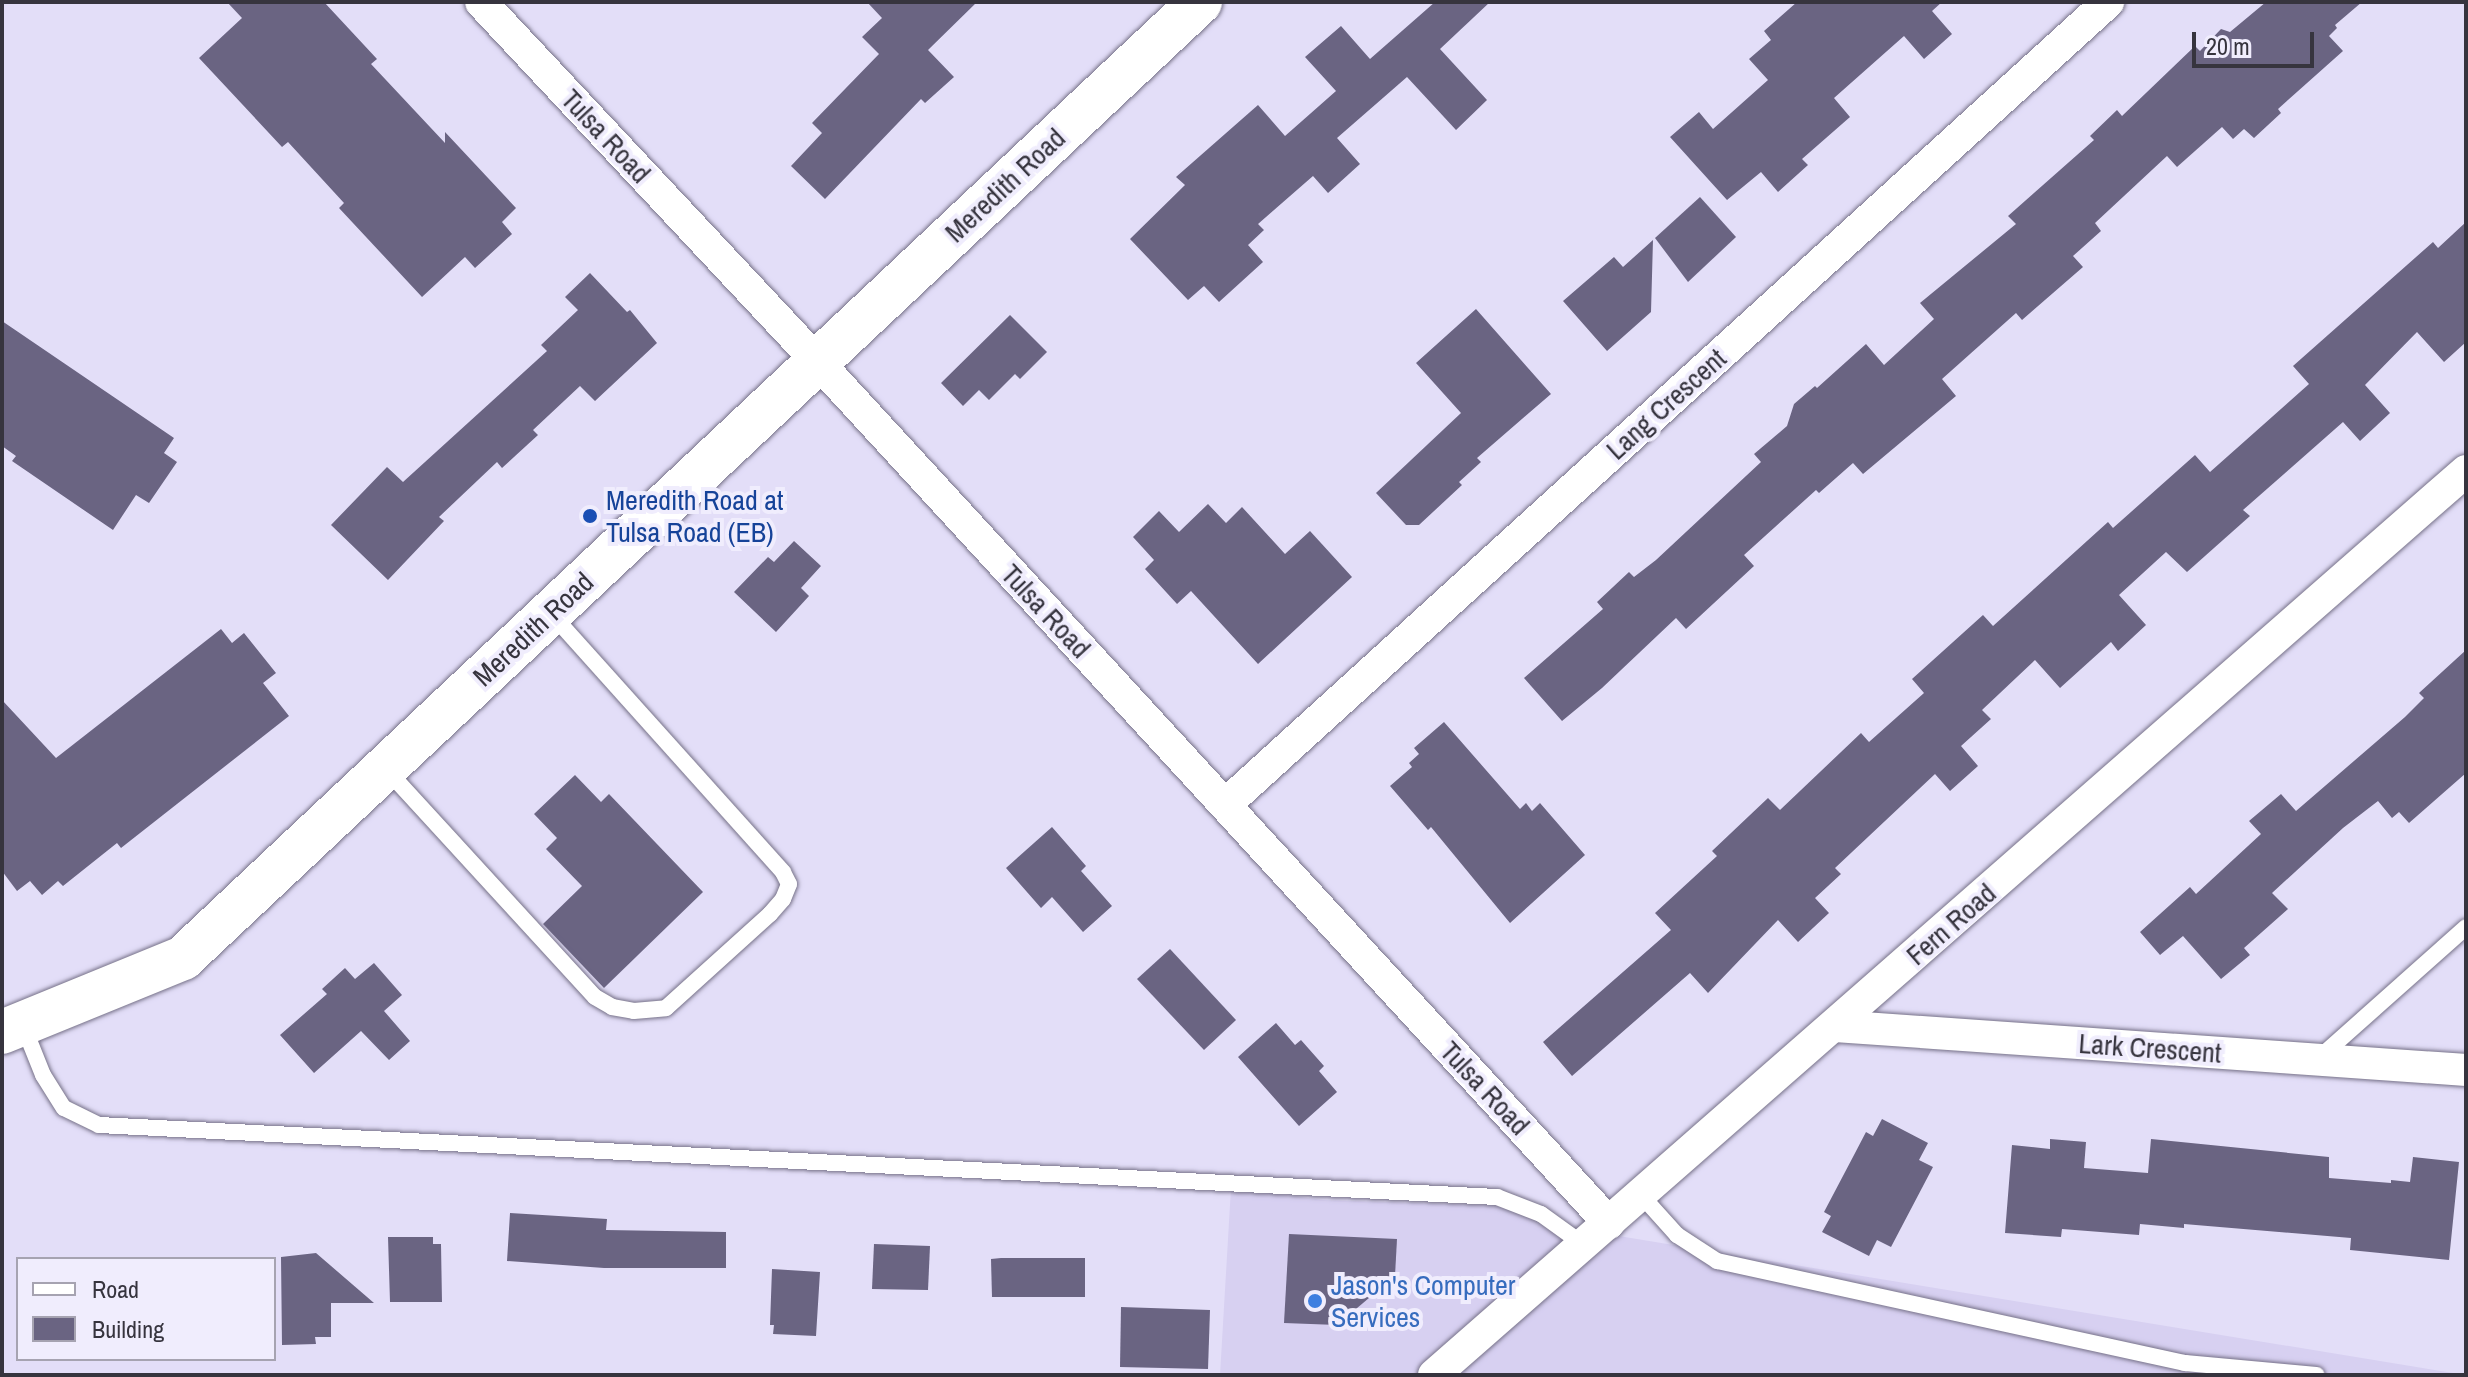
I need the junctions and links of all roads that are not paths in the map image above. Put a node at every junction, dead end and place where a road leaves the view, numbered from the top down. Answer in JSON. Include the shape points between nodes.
{"nodes":[{"id":1,"x":481,"y":2,"type":"edge"},
{"id":2,"x":1200,"y":2,"type":"edge"},
{"id":3,"x":2108,"y":2,"type":"edge"},
{"id":4,"x":816,"y":360,"type":"junction"},
{"id":5,"x":2466,"y":471,"type":"edge"},
{"id":6,"x":550,"y":612,"type":"junction"},
{"id":7,"x":385,"y":768,"type":"junction"},
{"id":8,"x":1225,"y":805,"type":"junction"},
{"id":9,"x":2466,"y":927,"type":"edge"},
{"id":10,"x":1835,"y":1026,"type":"junction"},
{"id":11,"x":12,"y":1028,"type":"edge"},
{"id":12,"x":2317,"y":1060,"type":"junction"},
{"id":13,"x":2466,"y":1070,"type":"edge"},
{"id":14,"x":1641,"y":1195,"type":"junction"},
{"id":15,"x":1609,"y":1223,"type":"junction"},
{"id":16,"x":1584,"y":1245,"type":"junction"},
{"id":17,"x":1434,"y":1375,"type":"edge"},
{"id":18,"x":2316,"y":1375,"type":"edge"}],
"edges":[{"from":1,"to":4,"type":"street","name":"Tulsa Road"},
{"from":2,"to":4,"type":"street","name":"Meredith Road"},
{"from":3,"to":8,"type":"street","name":"Lang Crescent"},
{"from":4,"to":6,"type":"street","name":"Meredith Road"},
{"from":4,"to":8,"type":"street","name":"Tulsa Road"},
{"from":5,"to":10,"type":"street","name":"Fern Road"},
{"from":6,"to":7,"type":"street","name":"Meredith Road"},
{"from":6,"to":7,"type":"lane","via":[[783,872],[789,884],[770,914],[666,1008],[612,1007],[595,997]]},
{"from":7,"to":11,"type":"street","name":"Meredith Road","via":[[183,958]]},
{"from":8,"to":15,"type":"street","name":"Tulsa Road"},
{"from":9,"to":12,"type":"lane"},
{"from":10,"to":12,"type":"street","name":"Lark Crescent"},
{"from":10,"to":14,"type":"street","name":"Fern Road"},
{"from":11,"to":16,"type":"lane","via":[[64,1108],[99,1125],[1497,1197],[1541,1214]]},
{"from":12,"to":13,"type":"street","name":"Lark Crescent"},
{"from":14,"to":15,"type":"street","name":"Fern Road"},
{"from":14,"to":18,"type":"lane","via":[[1677,1235],[1717,1261],[2185,1363]]},
{"from":15,"to":16,"type":"street","name":"Fern Road"},
{"from":16,"to":17,"type":"street","name":"Fern Road"}]}
